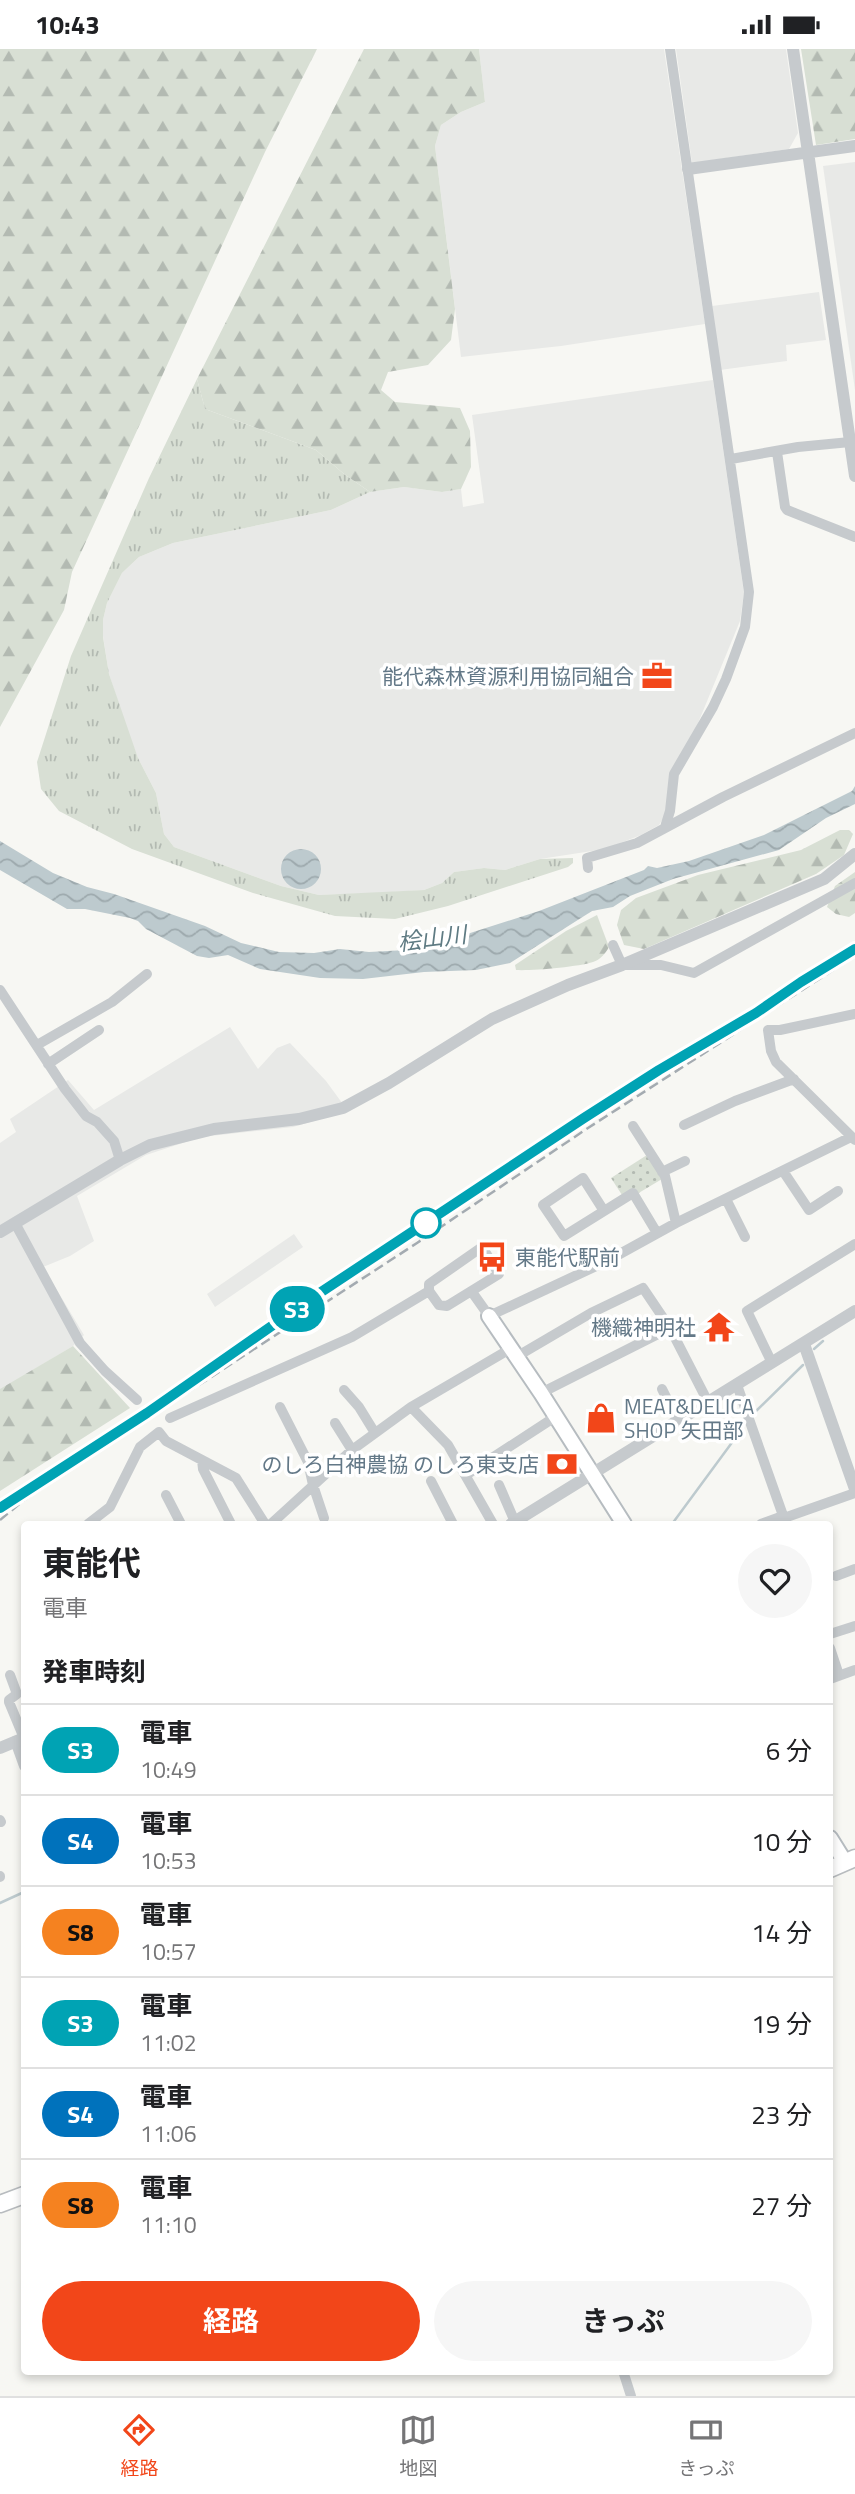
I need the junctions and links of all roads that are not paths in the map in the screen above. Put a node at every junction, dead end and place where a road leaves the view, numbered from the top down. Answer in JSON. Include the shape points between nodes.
{"nodes":[{"id":1,"x":670,"y":49,"type":"edge"},
{"id":2,"x":793,"y":49,"type":"edge"},
{"id":3,"x":855,"y":146,"type":"edge"},
{"id":4,"x":809,"y":152,"type":"junction"},
{"id":5,"x":688,"y":169,"type":"junction"},
{"id":6,"x":850,"y":442,"type":"junction"},
{"id":7,"x":777,"y":452,"type":"junction"},
{"id":8,"x":731,"y":459,"type":"junction"},
{"id":9,"x":855,"y":476,"type":"edge"},
{"id":10,"x":855,"y":537,"type":"edge"},
{"id":11,"x":855,"y":733,"type":"edge"},
{"id":12,"x":664,"y":827,"type":"junction"},
{"id":13,"x":855,"y":854,"type":"edge"},
{"id":14,"x":588,"y":868,"type":"dead end"},
{"id":15,"x":855,"y":883,"type":"edge"},
{"id":16,"x":613,"y":946,"type":"dead end"},
{"id":17,"x":622,"y":965,"type":"junction"},
{"id":18,"x":147,"y":974,"type":"dead end"},
{"id":19,"x":0,"y":990,"type":"edge"},
{"id":20,"x":855,"y":1014,"type":"edge"},
{"id":21,"x":99,"y":1030,"type":"dead end"},
{"id":22,"x":37,"y":1045,"type":"junction"},
{"id":23,"x":48,"y":1064,"type":"junction"},
{"id":24,"x":794,"y":1079,"type":"junction"},
{"id":25,"x":684,"y":1125,"type":"dead end"},
{"id":26,"x":633,"y":1126,"type":"dead end"},
{"id":27,"x":853,"y":1139,"type":"edge"},
{"id":28,"x":120,"y":1160,"type":"junction"},
{"id":29,"x":685,"y":1161,"type":"dead end"},
{"id":30,"x":783,"y":1171,"type":"junction"},
{"id":31,"x":662,"y":1172,"type":"junction"},
{"id":32,"x":838,"y":1191,"type":"dead end"},
{"id":33,"x":726,"y":1199,"type":"junction"},
{"id":34,"x":604,"y":1211,"type":"junction"},
{"id":35,"x":15,"y":1223,"type":"junction"},
{"id":36,"x":677,"y":1223,"type":"junction"},
{"id":37,"x":0,"y":1232,"type":"edge"},
{"id":38,"x":657,"y":1233,"type":"junction"},
{"id":39,"x":745,"y":1237,"type":"dead end"},
{"id":40,"x":855,"y":1244,"type":"edge"},
{"id":41,"x":429,"y":1291,"type":"junction"},
{"id":42,"x":472,"y":1292,"type":"junction"},
{"id":43,"x":855,"y":1311,"type":"edge"},
{"id":44,"x":489,"y":1316,"type":"junction"},
{"id":45,"x":670,"y":1328,"type":"junction"},
{"id":46,"x":804,"y":1344,"type":"junction"},
{"id":47,"x":513,"y":1353,"type":"junction"},
{"id":48,"x":772,"y":1363,"type":"junction"},
{"id":49,"x":737,"y":1385,"type":"junction"},
{"id":50,"x":662,"y":1389,"type":"dead end"},
{"id":51,"x":344,"y":1390,"type":"dead end"},
{"id":52,"x":541,"y":1393,"type":"junction"},
{"id":53,"x":137,"y":1401,"type":"dead end"},
{"id":54,"x":708,"y":1402,"type":"junction"},
{"id":55,"x":280,"y":1407,"type":"dead end"},
{"id":56,"x":411,"y":1407,"type":"junction"},
{"id":57,"x":555,"y":1417,"type":"junction"},
{"id":58,"x":170,"y":1418,"type":"dead end"},
{"id":59,"x":678,"y":1421,"type":"junction"},
{"id":60,"x":335,"y":1423,"type":"dead end"},
{"id":61,"x":375,"y":1433,"type":"junction"},
{"id":62,"x":352,"y":1450,"type":"junction"},
{"id":63,"x":202,"y":1460,"type":"junction"},
{"id":64,"x":852,"y":1473,"type":"edge"},
{"id":65,"x":466,"y":1475,"type":"junction"},
{"id":66,"x":593,"y":1475,"type":"junction"},
{"id":67,"x":431,"y":1481,"type":"dead end"},
{"id":68,"x":313,"y":1485,"type":"junction"},
{"id":69,"x":499,"y":1485,"type":"dead end"},
{"id":70,"x":855,"y":1491,"type":"edge"},
{"id":71,"x":166,"y":1495,"type":"dead end"},
{"id":72,"x":324,"y":1518,"type":"dead end"},
{"id":73,"x":785,"y":1519,"type":"edge"},
{"id":74,"x":92,"y":1521,"type":"edge"},
{"id":75,"x":179,"y":1521,"type":"edge"},
{"id":76,"x":229,"y":1521,"type":"edge"},
{"id":77,"x":268,"y":1521,"type":"edge"},
{"id":78,"x":273,"y":1521,"type":"edge"},
{"id":79,"x":451,"y":1521,"type":"edge"},
{"id":80,"x":491,"y":1521,"type":"edge"},
{"id":81,"x":512,"y":1521,"type":"edge"},
{"id":82,"x":516,"y":1521,"type":"edge"},
{"id":83,"x":622,"y":1521,"type":"edge"},
{"id":84,"x":855,"y":1569,"type":"edge"},
{"id":85,"x":836,"y":1576,"type":"dead end"},
{"id":86,"x":855,"y":1626,"type":"edge"},
{"id":87,"x":833,"y":1633,"type":"edge"},
{"id":88,"x":855,"y":1670,"type":"edge"},
{"id":89,"x":10,"y":1675,"type":"dead end"},
{"id":90,"x":834,"y":1677,"type":"edge"},
{"id":91,"x":20,"y":1739,"type":"edge"},
{"id":92,"x":1,"y":1744,"type":"edge"},
{"id":93,"x":833,"y":1841,"type":"edge"},
{"id":94,"x":850,"y":1860,"type":"edge"},
{"id":95,"x":833,"y":1868,"type":"edge"},
{"id":96,"x":21,"y":2196,"type":"edge"},
{"id":97,"x":0,"y":2204,"type":"edge"},
{"id":98,"x":624,"y":2375,"type":"edge"},
{"id":99,"x":632,"y":2396,"type":"edge"}],
"edges":[{"from":1,"to":5,"type":"street"},
{"from":2,"to":4,"type":"street"},
{"from":3,"to":4,"type":"street"},
{"from":4,"to":5,"type":"street"},
{"from":4,"to":6,"type":"street"},
{"from":5,"to":8,"type":"street"},
{"from":6,"to":7,"type":"street"},
{"from":6,"to":9,"type":"street"},
{"from":7,"to":8,"type":"street"},
{"from":7,"to":10,"type":"street","via":[[785,507]]},
{"from":8,"to":12,"type":"street","via":[[749,592],[745,627],[713,707],[674,775]]},
{"from":11,"to":12,"type":"street"},
{"from":12,"to":14,"type":"street","via":[[636,843],[587,858]]},
{"from":13,"to":17,"type":"street","via":[[824,879]]},
{"from":15,"to":17,"type":"street","via":[[694,972],[661,965]]},
{"from":16,"to":17,"type":"street"},
{"from":17,"to":28,"type":"street","via":[[492,1019],[343,1108],[175,1137]]},
{"from":18,"to":22,"type":"street","via":[[111,1002]]},
{"from":19,"to":22,"type":"street"},
{"from":20,"to":24,"type":"street","via":[[768,1030],[776,1062]]},
{"from":21,"to":23,"type":"street"},
{"from":22,"to":23,"type":"street"},
{"from":23,"to":28,"type":"street","via":[[86,1116],[114,1141]]},
{"from":24,"to":25,"type":"street"},
{"from":24,"to":27,"type":"street"},
{"from":26,"to":31,"type":"street"},
{"from":27,"to":30,"type":"street"},
{"from":28,"to":35,"type":"street"},
{"from":29,"to":31,"type":"street"},
{"from":30,"to":32,"type":"street","via":[[809,1210]]},
{"from":30,"to":33,"type":"street"},
{"from":31,"to":36,"type":"street"},
{"from":33,"to":36,"type":"street"},
{"from":33,"to":39,"type":"street"},
{"from":34,"to":34,"type":"street","via":[[564,1236],[543,1205],[583,1178]]},
{"from":34,"to":38,"type":"street","via":[[633,1193]]},
{"from":35,"to":37,"type":"street"},
{"from":35,"to":53,"type":"street","via":[[79,1343]]},
{"from":36,"to":38,"type":"street"},
{"from":38,"to":44,"type":"street"},
{"from":40,"to":48,"type":"street","via":[[747,1311]]},
{"from":41,"to":42,"type":"street","via":[[439,1305],[447,1306]]},
{"from":41,"to":42,"type":"street","via":[[429,1284],[482,1247],[499,1274]]},
{"from":41,"to":58,"type":"street","via":[[352,1337]]},
{"from":42,"to":44,"type":"street"},
{"from":43,"to":46,"type":"street"},
{"from":44,"to":47,"type":"main road"},
{"from":45,"to":47,"type":"street","via":[[643,1289]]},
{"from":45,"to":52,"type":"street"},
{"from":45,"to":54,"type":"street"},
{"from":46,"to":48,"type":"street"},
{"from":46,"to":64,"type":"street"},
{"from":47,"to":52,"type":"main road"},
{"from":47,"to":56,"type":"street"},
{"from":48,"to":49,"type":"street"},
{"from":49,"to":54,"type":"street"},
{"from":49,"to":73,"type":"street"},
{"from":50,"to":59,"type":"street"},
{"from":51,"to":61,"type":"street"},
{"from":52,"to":57,"type":"main road"},
{"from":54,"to":59,"type":"street"},
{"from":55,"to":68,"type":"street","via":[[308,1462]]},
{"from":56,"to":61,"type":"street"},
{"from":56,"to":65,"type":"street","via":[[448,1445]]},
{"from":57,"to":65,"type":"street"},
{"from":57,"to":66,"type":"main road"},
{"from":59,"to":66,"type":"street"},
{"from":60,"to":62,"type":"street"},
{"from":61,"to":62,"type":"street"},
{"from":62,"to":68,"type":"street"},
{"from":63,"to":74,"type":"street","via":[[166,1441],[159,1432],[140,1447],[110,1507]]},
{"from":63,"to":76,"type":"street"},
{"from":63,"to":77,"type":"street","via":[[236,1478]]},
{"from":64,"to":70,"type":"street"},
{"from":65,"to":80,"type":"street"},
{"from":66,"to":82,"type":"street"},
{"from":66,"to":83,"type":"main road"},
{"from":67,"to":79,"type":"street"},
{"from":68,"to":72,"type":"street"},
{"from":68,"to":78,"type":"street"},
{"from":69,"to":81,"type":"street"},
{"from":70,"to":73,"type":"street"},
{"from":71,"to":75,"type":"street"},
{"from":84,"to":85,"type":"street"},
{"from":86,"to":87,"type":"street"},
{"from":88,"to":90,"type":"street"},
{"from":89,"to":91,"type":"street","via":[[17,1694],[9,1702]]},
{"from":91,"to":92,"type":"street"},
{"from":93,"to":94,"type":"main road"},
{"from":94,"to":95,"type":"highway"},
{"from":96,"to":97,"type":"highway"},
{"from":98,"to":99,"type":"street"}]}
